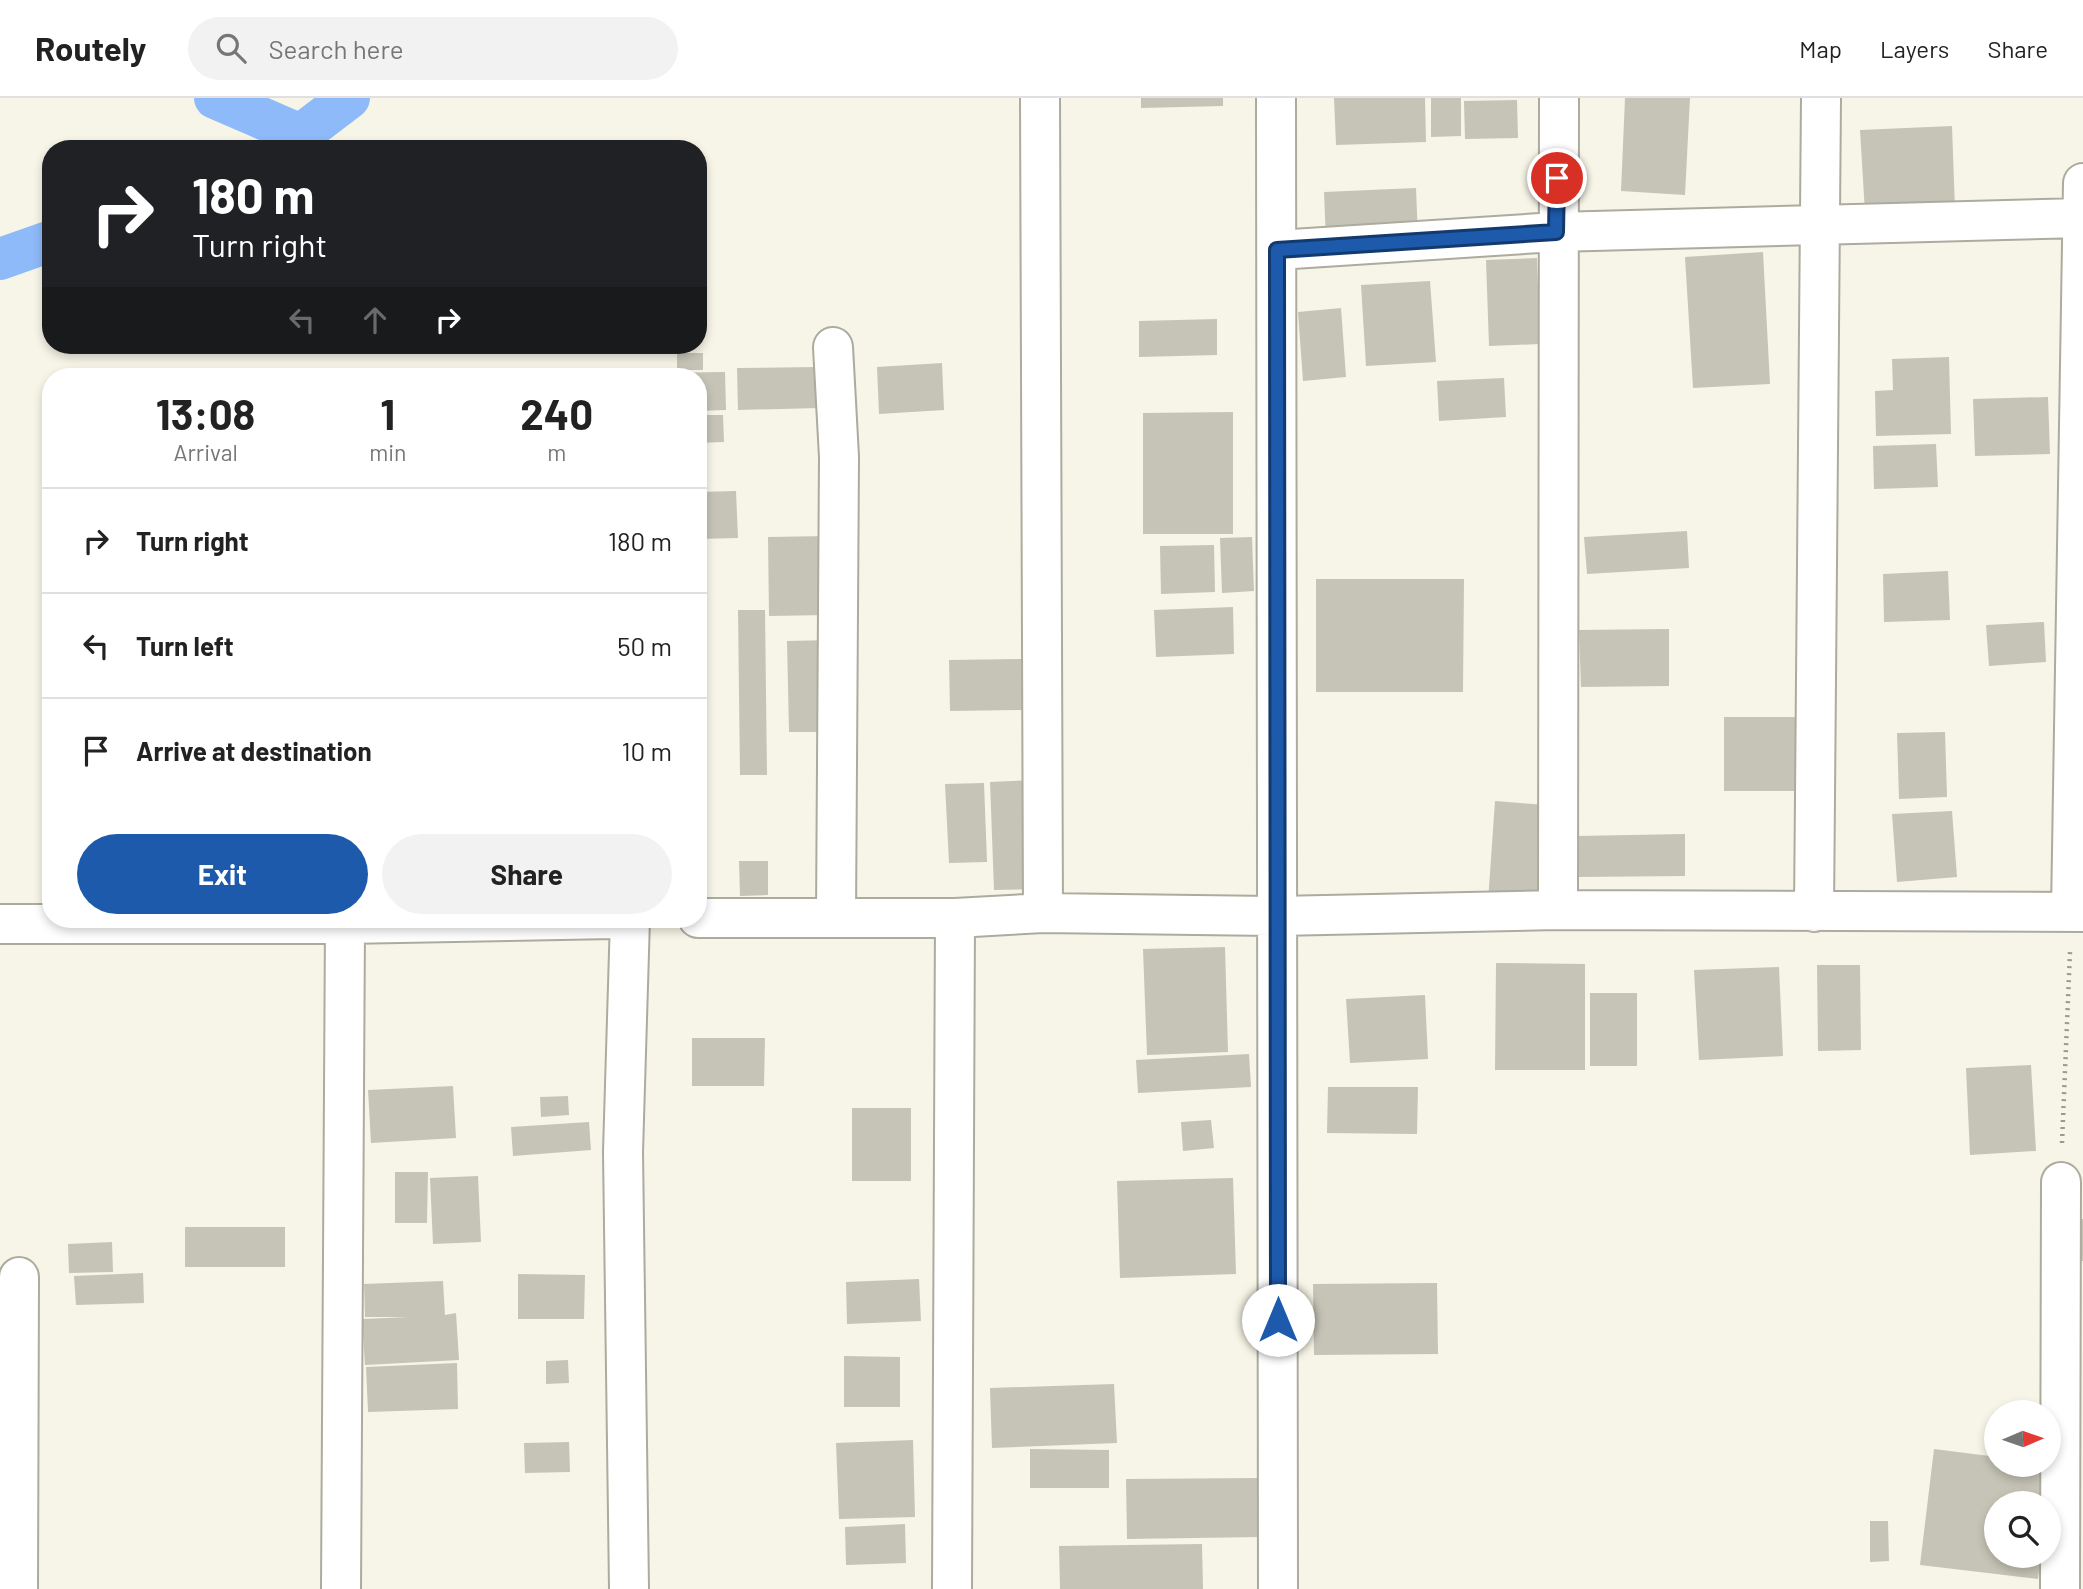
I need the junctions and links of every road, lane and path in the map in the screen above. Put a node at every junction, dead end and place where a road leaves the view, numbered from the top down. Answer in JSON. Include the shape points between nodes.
{"nodes":[{"id":1,"x":1040,"y":98,"type":"edge"},
{"id":2,"x":1276,"y":98,"type":"edge"},
{"id":3,"x":1559,"y":98,"type":"edge"},
{"id":4,"x":1821,"y":98,"type":"edge"},
{"id":5,"x":2083,"y":183,"type":"edge"},
{"id":6,"x":2083,"y":218,"type":"edge"},
{"id":7,"x":1820,"y":223,"type":"junction"},
{"id":8,"x":1556,"y":232,"type":"junction"},
{"id":9,"x":1277,"y":250,"type":"junction"},
{"id":10,"x":833,"y":347,"type":"dead end"},
{"id":11,"x":1558,"y":910,"type":"junction"},
{"id":12,"x":1814,"y":912,"type":"junction"},
{"id":13,"x":2077,"y":912,"type":"edge"},
{"id":14,"x":1043,"y":913,"type":"junction"},
{"id":15,"x":1278,"y":916,"type":"junction"},
{"id":16,"x":836,"y":917,"type":"junction"},
{"id":17,"x":707,"y":918,"type":"edge"},
{"id":18,"x":955,"y":918,"type":"junction"},
{"id":19,"x":0,"y":924,"type":"edge"},
{"id":20,"x":42,"y":924,"type":"edge"},
{"id":21,"x":345,"y":928,"type":"edge"},
{"id":22,"x":630,"y":928,"type":"edge"},
{"id":23,"x":2061,"y":1182,"type":"joint"},
{"id":24,"x":19,"y":1277,"type":"dead end"},
{"id":25,"x":18,"y":1589,"type":"edge"},
{"id":26,"x":341,"y":1589,"type":"edge"},
{"id":27,"x":629,"y":1589,"type":"edge"},
{"id":28,"x":952,"y":1589,"type":"edge"},
{"id":29,"x":1278,"y":1589,"type":"edge"},
{"id":30,"x":2060,"y":1589,"type":"edge"}],
"edges":[{"from":1,"to":14,"type":"street"},
{"from":2,"to":9,"type":"street"},
{"from":3,"to":8,"type":"street"},
{"from":4,"to":7,"type":"street"},
{"from":5,"to":6,"type":"street"},
{"from":6,"to":7,"type":"street"},
{"from":6,"to":13,"type":"street"},
{"from":7,"to":8,"type":"street"},
{"from":7,"to":12,"type":"street"},
{"from":8,"to":9,"type":"street"},
{"from":8,"to":11,"type":"street"},
{"from":9,"to":15,"type":"street"},
{"from":10,"to":16,"type":"street","via":[[839,457]]},
{"from":11,"to":12,"type":"street"},
{"from":11,"to":15,"type":"street"},
{"from":12,"to":13,"type":"street"},
{"from":13,"to":23,"type":"path"},
{"from":14,"to":15,"type":"street"},
{"from":14,"to":18,"type":"street"},
{"from":15,"to":29,"type":"street"},
{"from":16,"to":17,"type":"street"},
{"from":16,"to":18,"type":"street"},
{"from":18,"to":28,"type":"street"},
{"from":19,"to":20,"type":"street"},
{"from":21,"to":26,"type":"street"},
{"from":22,"to":27,"type":"street","via":[[623,1152]]},
{"from":23,"to":30,"type":"street"},
{"from":24,"to":25,"type":"street"}]}
